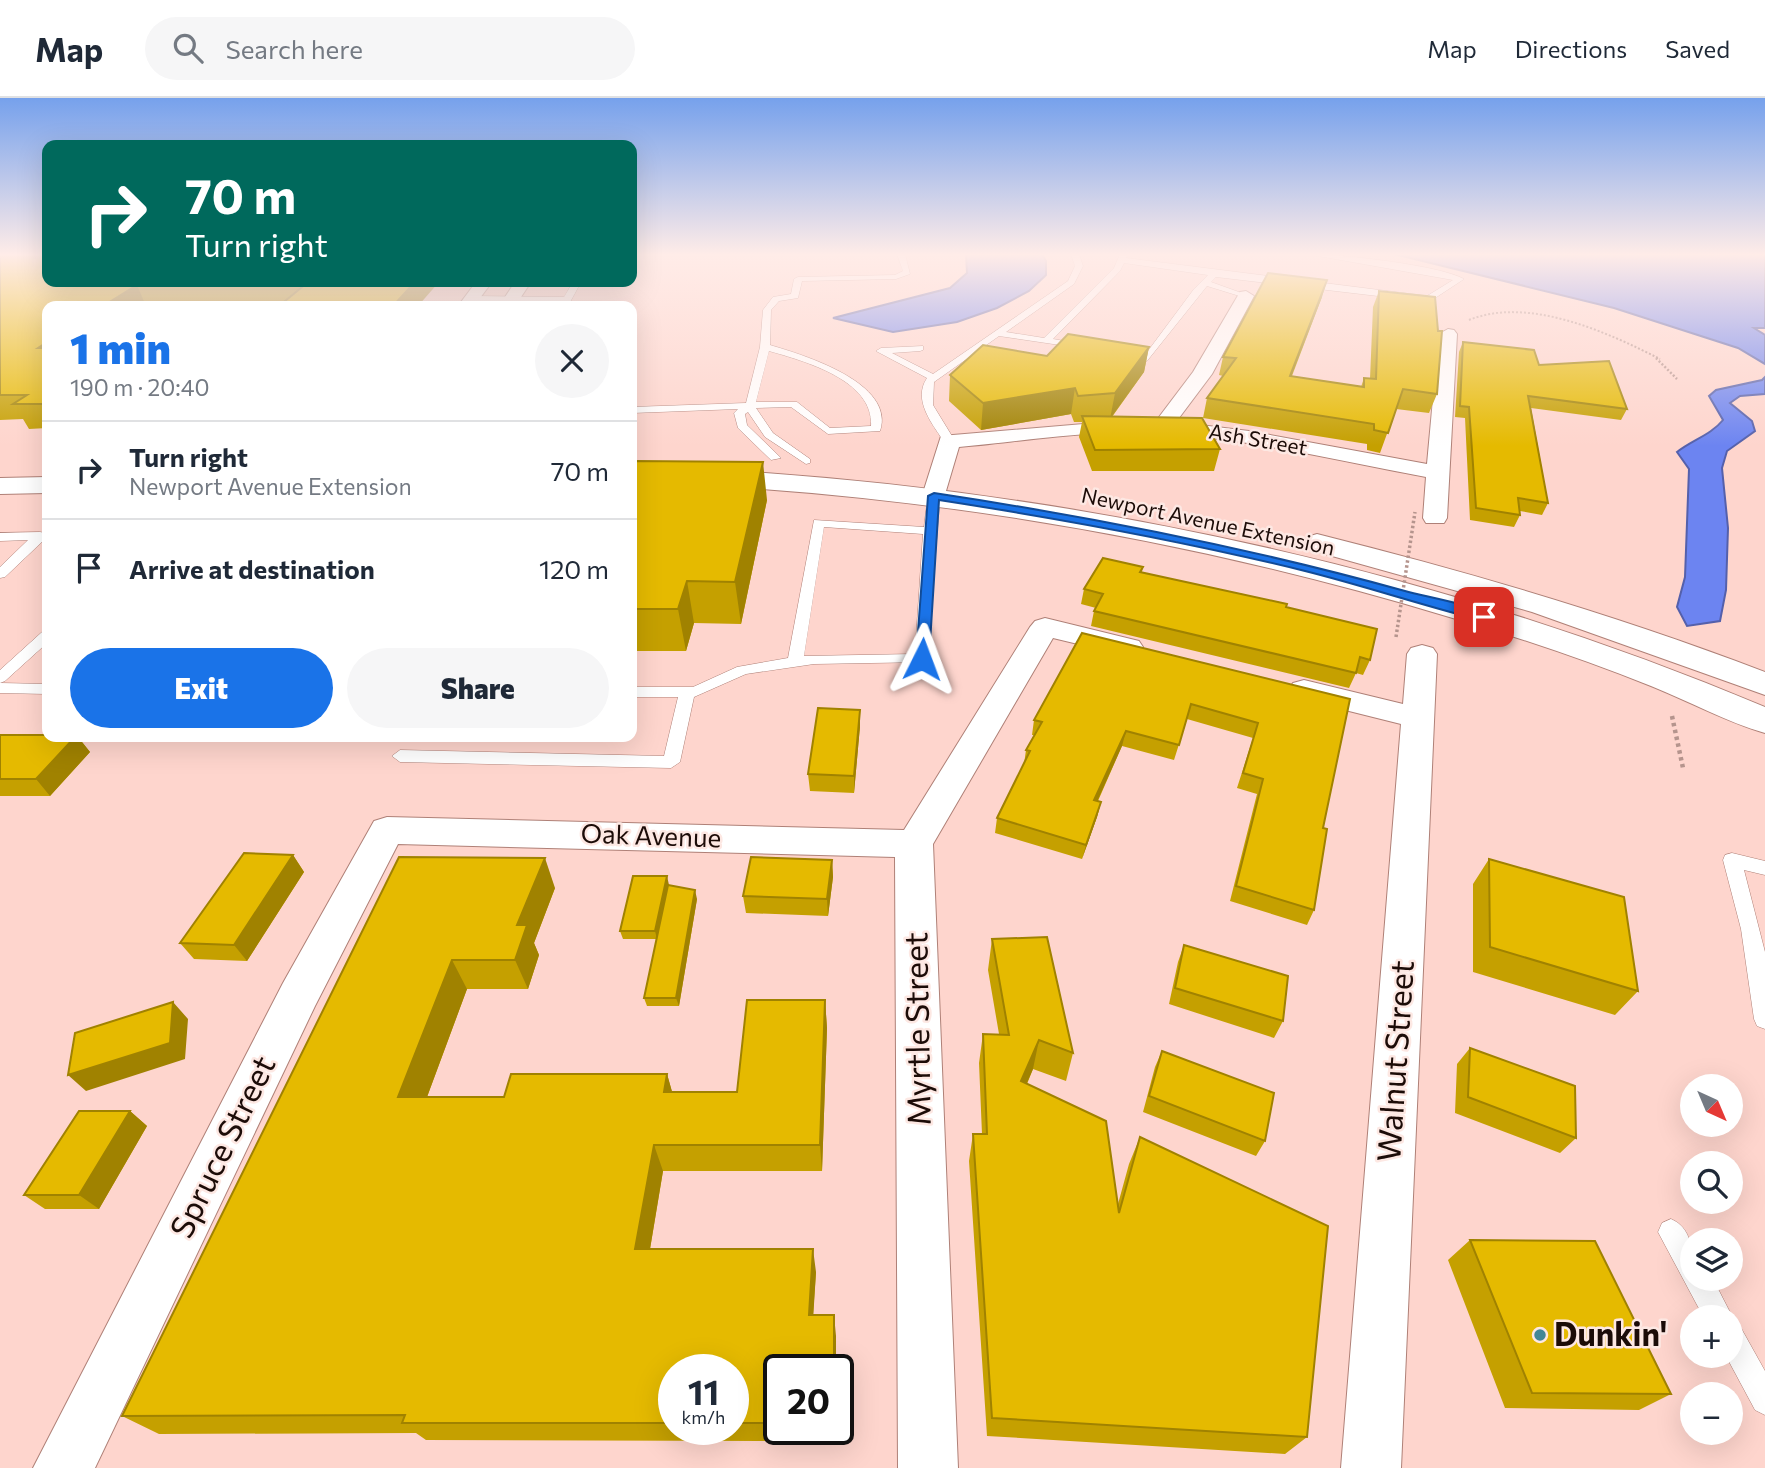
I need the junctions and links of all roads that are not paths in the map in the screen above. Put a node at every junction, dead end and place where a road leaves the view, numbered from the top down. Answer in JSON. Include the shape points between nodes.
{"nodes":[{"id":1,"x":767,"y":318,"type":"edge"},
{"id":2,"x":1019,"y":318,"type":"edge"},
{"id":3,"x":1067,"y":318,"type":"edge"},
{"id":4,"x":1177,"y":318,"type":"edge"},
{"id":5,"x":1233,"y":318,"type":"edge"},
{"id":6,"x":997,"y":333,"type":"junction"},
{"id":7,"x":1448,"y":334,"type":"road end"},
{"id":8,"x":1047,"y":340,"type":"junction"},
{"id":9,"x":765,"y":347,"type":"junction"},
{"id":10,"x":920,"y":348,"type":"dead end"},
{"id":11,"x":1095,"y":349,"type":"edge"},
{"id":12,"x":1108,"y":351,"type":"edge"},
{"id":13,"x":934,"y":377,"type":"junction"},
{"id":14,"x":750,"y":407,"type":"junction"},
{"id":15,"x":637,"y":410,"type":"edge"},
{"id":16,"x":1161,"y":427,"type":"junction"},
{"id":17,"x":949,"y":442,"type":"junction"},
{"id":18,"x":637,"y":453,"type":"edge"},
{"id":19,"x":775,"y":458,"type":"junction"},
{"id":20,"x":806,"y":461,"type":"junction"},
{"id":21,"x":42,"y":465,"type":"edge"},
{"id":22,"x":0,"y":466,"type":"edge"},
{"id":23,"x":1440,"y":473,"type":"junction"},
{"id":24,"x":637,"y":474,"type":"edge"},
{"id":25,"x":42,"y":485,"type":"edge"},
{"id":26,"x":936,"y":485,"type":"junction"},
{"id":27,"x":0,"y":486,"type":"edge"},
{"id":28,"x":1425,"y":515,"type":"road end"},
{"id":29,"x":930,"y":531,"type":"junction"},
{"id":30,"x":0,"y":537,"type":"edge"},
{"id":31,"x":0,"y":574,"type":"edge"},
{"id":32,"x":42,"y":640,"type":"edge"},
{"id":33,"x":1409,"y":645,"type":"road end"},
{"id":34,"x":1150,"y":653,"type":"edge"},
{"id":35,"x":795,"y":662,"type":"junction"},
{"id":36,"x":0,"y":678,"type":"edge"},
{"id":37,"x":1765,"y":684,"type":"edge"},
{"id":38,"x":1281,"y":685,"type":"edge"},
{"id":39,"x":0,"y":688,"type":"edge"},
{"id":40,"x":42,"y":689,"type":"edge"},
{"id":41,"x":637,"y":692,"type":"edge"},
{"id":42,"x":687,"y":692,"type":"junction"},
{"id":43,"x":1417,"y":718,"type":"junction"},
{"id":44,"x":1765,"y":721,"type":"edge"},
{"id":45,"x":400,"y":756,"type":"dead end"},
{"id":46,"x":387,"y":830,"type":"joint"},
{"id":47,"x":914,"y":844,"type":"junction"},
{"id":48,"x":1765,"y":868,"type":"edge"},
{"id":49,"x":1765,"y":1019,"type":"edge"},
{"id":50,"x":1671,"y":1232,"type":"dead end"},
{"id":51,"x":1680,"y":1248,"type":"edge"},
{"id":52,"x":1743,"y":1360,"type":"edge"},
{"id":53,"x":1765,"y":1399,"type":"edge"},
{"id":54,"x":64,"y":1468,"type":"edge"},
{"id":55,"x":928,"y":1468,"type":"edge"},
{"id":56,"x":1371,"y":1468,"type":"edge"}],
"edges":[{"from":1,"to":9,"type":"lane"},
{"from":2,"to":6,"type":"lane"},
{"from":3,"to":8,"type":"lane"},
{"from":4,"to":12,"type":"lane","via":[[1147,358]]},
{"from":5,"to":16,"type":"street","via":[[1202,374]]},
{"from":6,"to":8,"type":"lane"},
{"from":6,"to":13,"type":"lane"},
{"from":7,"to":23,"type":"street"},
{"from":8,"to":11,"type":"lane"},
{"from":9,"to":14,"type":"lane"},
{"from":9,"to":14,"type":"lane","via":[[798,356],[854,384],[876,410],[876,429],[828,431],[793,404]]},
{"from":10,"to":13,"type":"lane","via":[[881,351]]},
{"from":13,"to":17,"type":"lane","via":[[924,392],[926,404]]},
{"from":14,"to":15,"type":"lane"},
{"from":14,"to":19,"type":"lane","via":[[739,413],[742,426]]},
{"from":14,"to":20,"type":"lane","via":[[769,435]]},
{"from":16,"to":17,"type":"street","name":"Ash Street"},
{"from":16,"to":23,"type":"street","name":"Ash Street"},
{"from":17,"to":26,"type":"street"},
{"from":18,"to":19,"type":"main road","name":"Newport Avenue Extension"},
{"from":19,"to":20,"type":"main road","name":"Newport Avenue Extension"},
{"from":20,"to":26,"type":"main road","name":"Newport Avenue Extension"},
{"from":21,"to":22,"type":"main road"},
{"from":23,"to":28,"type":"street"},
{"from":24,"to":26,"type":"main road","name":"Newport Avenue Extension"},
{"from":25,"to":27,"type":"main road"},
{"from":26,"to":29,"type":"lane"},
{"from":26,"to":37,"type":"main road","name":"Newport Avenue Extension","via":[[1173,511],[1389,561],[1604,624]]},
{"from":26,"to":44,"type":"main road","name":"Newport Avenue Extension","via":[[1389,589],[1602,656]]},
{"from":29,"to":35,"type":"lane","via":[[818,523]]},
{"from":29,"to":35,"type":"lane","via":[[922,659]]},
{"from":30,"to":31,"type":"lane","via":[[40,536]]},
{"from":32,"to":36,"type":"lane"},
{"from":33,"to":43,"type":"street","name":"Walnut Street"},
{"from":34,"to":47,"type":"street","via":[[1045,627]]},
{"from":35,"to":42,"type":"lane","via":[[742,670]]},
{"from":38,"to":43,"type":"street"},
{"from":39,"to":40,"type":"lane"},
{"from":41,"to":42,"type":"lane"},
{"from":42,"to":45,"type":"lane","via":[[671,762]]},
{"from":43,"to":56,"type":"street","name":"Walnut Street"},
{"from":46,"to":47,"type":"street","name":"Oak Avenue"},
{"from":46,"to":54,"type":"street","name":"Spruce Street","via":[[298,996]]},
{"from":47,"to":55,"type":"street","name":"Myrtle Street"},
{"from":48,"to":49,"type":"lane","via":[[1732,860],[1751,929]]},
{"from":50,"to":51,"type":"lane"},
{"from":52,"to":53,"type":"lane"}]}
